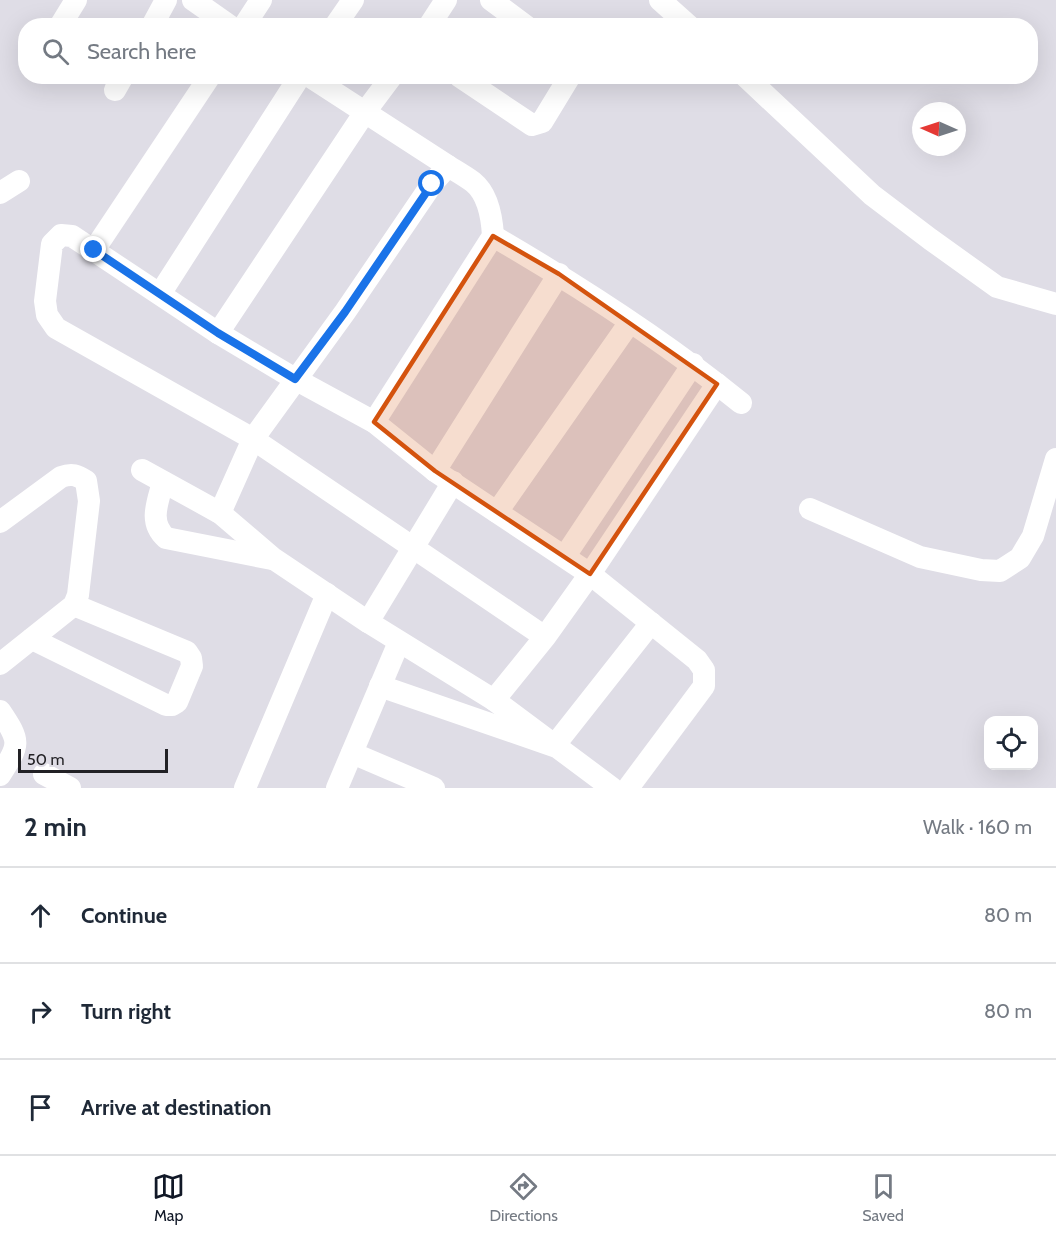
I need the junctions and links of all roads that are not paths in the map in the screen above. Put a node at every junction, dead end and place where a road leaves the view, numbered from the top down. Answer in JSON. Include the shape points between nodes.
{"nodes":[{"id":1,"x":76,"y":0,"type":"edge"},
{"id":2,"x":166,"y":0,"type":"edge"},
{"id":3,"x":193,"y":0,"type":"edge"},
{"id":4,"x":261,"y":0,"type":"edge"},
{"id":5,"x":353,"y":0,"type":"edge"},
{"id":6,"x":446,"y":0,"type":"edge"},
{"id":7,"x":491,"y":0,"type":"edge"},
{"id":8,"x":660,"y":0,"type":"edge"},
{"id":9,"x":65,"y":18,"type":"edge"},
{"id":10,"x":156,"y":18,"type":"edge"},
{"id":11,"x":219,"y":18,"type":"edge"},
{"id":12,"x":249,"y":18,"type":"edge"},
{"id":13,"x":341,"y":18,"type":"edge"},
{"id":14,"x":434,"y":18,"type":"edge"},
{"id":15,"x":515,"y":18,"type":"edge"},
{"id":16,"x":680,"y":18,"type":"edge"},
{"id":17,"x":205,"y":84,"type":"edge"},
{"id":18,"x":295,"y":84,"type":"edge"},
{"id":19,"x":321,"y":84,"type":"edge"},
{"id":20,"x":386,"y":84,"type":"edge"},
{"id":21,"x":471,"y":84,"type":"edge"},
{"id":22,"x":565,"y":84,"type":"edge"},
{"id":23,"x":754,"y":84,"type":"edge"},
{"id":24,"x":365,"y":112,"type":"junction"},
{"id":25,"x":448,"y":166,"type":"junction"},
{"id":26,"x":493,"y":236,"type":"junction"},
{"id":27,"x":94,"y":250,"type":"junction"},
{"id":28,"x":559,"y":274,"type":"junction"},
{"id":29,"x":160,"y":294,"type":"junction"},
{"id":30,"x":1056,"y":304,"type":"edge"},
{"id":31,"x":630,"y":322,"type":"junction"},
{"id":32,"x":218,"y":333,"type":"junction"},
{"id":33,"x":693,"y":364,"type":"junction"},
{"id":34,"x":295,"y":379,"type":"junction"},
{"id":35,"x":717,"y":384,"type":"junction"},
{"id":36,"x":741,"y":403,"type":"dead end"},
{"id":37,"x":374,"y":422,"type":"junction"},
{"id":38,"x":253,"y":439,"type":"junction"},
{"id":39,"x":1056,"y":459,"type":"edge"},
{"id":40,"x":142,"y":470,"type":"dead end"},
{"id":41,"x":444,"y":477,"type":"junction"},
{"id":42,"x":163,"y":483,"type":"junction"},
{"id":43,"x":810,"y":509,"type":"dead end"},
{"id":44,"x":497,"y":512,"type":"junction"},
{"id":45,"x":220,"y":513,"type":"junction"},
{"id":46,"x":0,"y":522,"type":"edge"},
{"id":47,"x":413,"y":548,"type":"junction"},
{"id":48,"x":565,"y":556,"type":"junction"},
{"id":49,"x":274,"y":559,"type":"junction"},
{"id":50,"x":590,"y":574,"type":"junction"},
{"id":51,"x":327,"y":594,"type":"junction"},
{"id":52,"x":74,"y":605,"type":"junction"},
{"id":53,"x":368,"y":622,"type":"junction"},
{"id":54,"x":651,"y":623,"type":"junction"},
{"id":55,"x":545,"y":638,"type":"junction"},
{"id":56,"x":32,"y":639,"type":"junction"},
{"id":57,"x":399,"y":642,"type":"junction"},
{"id":58,"x":0,"y":664,"type":"edge"},
{"id":59,"x":380,"y":686,"type":"junction"},
{"id":60,"x":495,"y":700,"type":"junction"},
{"id":61,"x":0,"y":711,"type":"edge"},
{"id":62,"x":554,"y":746,"type":"junction"},
{"id":63,"x":352,"y":753,"type":"junction"},
{"id":64,"x":44,"y":774,"type":"dead end"},
{"id":65,"x":0,"y":775,"type":"edge"},
{"id":66,"x":70,"y":788,"type":"edge"},
{"id":67,"x":245,"y":788,"type":"edge"},
{"id":68,"x":337,"y":788,"type":"edge"},
{"id":69,"x":434,"y":788,"type":"edge"},
{"id":70,"x":612,"y":788,"type":"edge"},
{"id":71,"x":628,"y":788,"type":"edge"}],
"edges":[{"from":1,"to":9,"type":"street"},
{"from":2,"to":10,"type":"street"},
{"from":3,"to":11,"type":"street"},
{"from":4,"to":12,"type":"street"},
{"from":5,"to":13,"type":"street"},
{"from":6,"to":14,"type":"street"},
{"from":7,"to":15,"type":"street"},
{"from":8,"to":16,"type":"street"},
{"from":17,"to":27,"type":"street"},
{"from":18,"to":29,"type":"street"},
{"from":19,"to":24,"type":"street"},
{"from":20,"to":24,"type":"street"},
{"from":21,"to":22,"type":"street","via":[[532,125],[542,122]]},
{"from":23,"to":30,"type":"street","via":[[872,195],[930,239],[997,287]]},
{"from":24,"to":25,"type":"street"},
{"from":24,"to":32,"type":"street"},
{"from":25,"to":26,"type":"street","via":[[475,183],[487,204]]},
{"from":25,"to":34,"type":"street"},
{"from":26,"to":28,"type":"street"},
{"from":26,"to":37,"type":"street"},
{"from":27,"to":29,"type":"street"},
{"from":27,"to":38,"type":"street","via":[[66,234],[52,244],[45,301],[51,322],[62,332]]},
{"from":28,"to":31,"type":"street"},
{"from":28,"to":41,"type":"street"},
{"from":29,"to":32,"type":"street"},
{"from":31,"to":33,"type":"street"},
{"from":31,"to":44,"type":"street"},
{"from":32,"to":34,"type":"street"},
{"from":33,"to":35,"type":"street"},
{"from":33,"to":48,"type":"street"},
{"from":34,"to":37,"type":"street"},
{"from":34,"to":38,"type":"street"},
{"from":35,"to":36,"type":"street"},
{"from":35,"to":50,"type":"street"},
{"from":37,"to":41,"type":"street"},
{"from":38,"to":45,"type":"street"},
{"from":38,"to":47,"type":"street"},
{"from":39,"to":43,"type":"street","via":[[1033,536],[1020,558],[1000,571],[920,557]]},
{"from":40,"to":42,"type":"street"},
{"from":41,"to":44,"type":"street"},
{"from":41,"to":47,"type":"street"},
{"from":42,"to":45,"type":"street"},
{"from":42,"to":49,"type":"street","via":[[155,521],[166,538]]},
{"from":44,"to":48,"type":"street"},
{"from":45,"to":49,"type":"street"},
{"from":46,"to":52,"type":"street","via":[[61,477],[77,475],[86,481],[89,501]]},
{"from":47,"to":53,"type":"street"},
{"from":47,"to":55,"type":"street"},
{"from":48,"to":50,"type":"street"},
{"from":49,"to":51,"type":"street"},
{"from":50,"to":54,"type":"street"},
{"from":50,"to":55,"type":"street"},
{"from":51,"to":53,"type":"street"},
{"from":51,"to":67,"type":"street"},
{"from":52,"to":56,"type":"street"},
{"from":52,"to":56,"type":"street","via":[[187,652],[192,666],[177,702],[166,705]]},
{"from":53,"to":57,"type":"street"},
{"from":54,"to":62,"type":"street"},
{"from":54,"to":71,"type":"street","via":[[701,665],[704,686]]},
{"from":55,"to":60,"type":"street"},
{"from":56,"to":58,"type":"street"},
{"from":57,"to":59,"type":"street"},
{"from":57,"to":60,"type":"street"},
{"from":59,"to":62,"type":"street"},
{"from":59,"to":63,"type":"street"},
{"from":60,"to":62,"type":"street"},
{"from":61,"to":65,"type":"street","via":[[14,732],[16,748]]},
{"from":62,"to":70,"type":"street"},
{"from":63,"to":68,"type":"street"},
{"from":63,"to":69,"type":"street"},
{"from":64,"to":66,"type":"street"}]}
